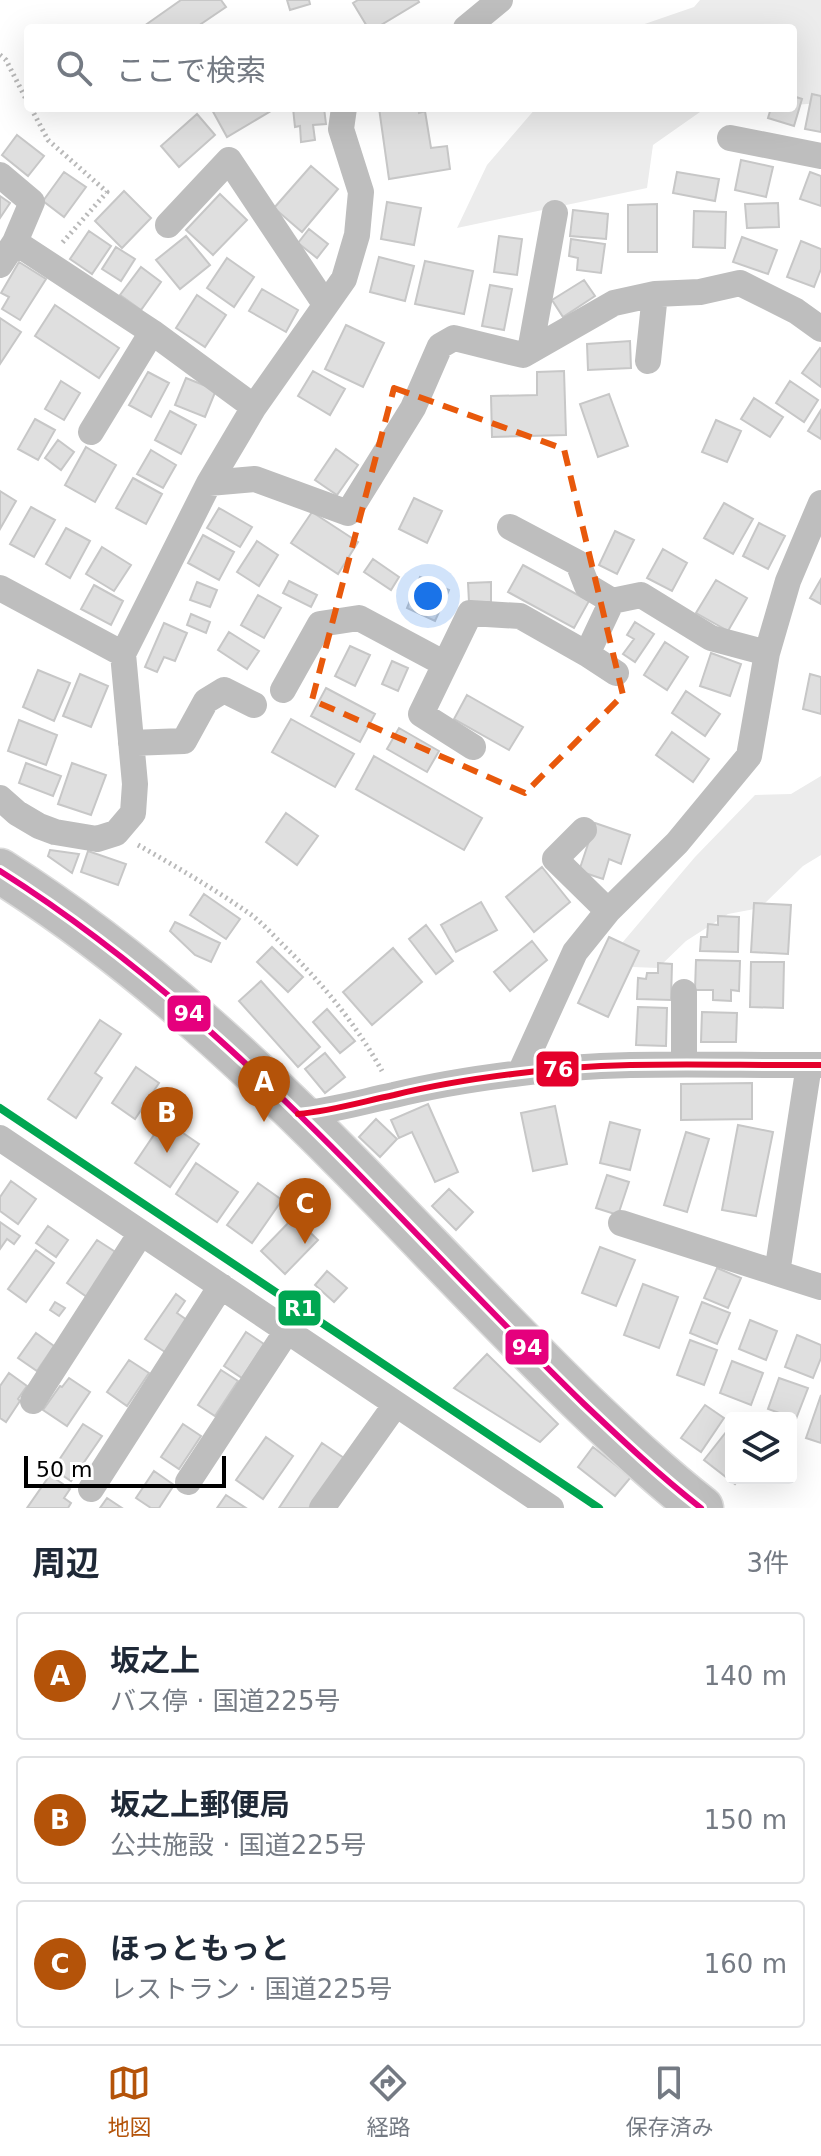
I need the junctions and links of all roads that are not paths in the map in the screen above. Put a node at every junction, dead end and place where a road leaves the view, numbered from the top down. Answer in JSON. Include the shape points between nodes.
{"nodes":[{"id":1,"x":500,"y":0,"type":"edge"},
{"id":2,"x":471,"y":24,"type":"edge"},
{"id":3,"x":343,"y":112,"type":"edge"},
{"id":4,"x":730,"y":138,"type":"dead end"},
{"id":5,"x":821,"y":156,"type":"edge"},
{"id":6,"x":0,"y":175,"type":"edge"},
{"id":7,"x":555,"y":213,"type":"dead end"},
{"id":8,"x":168,"y":225,"type":"dead end"},
{"id":9,"x":15,"y":242,"type":"junction"},
{"id":10,"x":0,"y":265,"type":"edge"},
{"id":11,"x":655,"y":294,"type":"junction"},
{"id":12,"x":325,"y":304,"type":"junction"},
{"id":13,"x":821,"y":329,"type":"edge"},
{"id":14,"x":152,"y":332,"type":"junction"},
{"id":15,"x":530,"y":351,"type":"junction"},
{"id":16,"x":648,"y":361,"type":"dead end"},
{"id":17,"x":254,"y":407,"type":"junction"},
{"id":18,"x":91,"y":432,"type":"dead end"},
{"id":19,"x":209,"y":483,"type":"junction"},
{"id":20,"x":821,"y":503,"type":"edge"},
{"id":21,"x":510,"y":527,"type":"dead end"},
{"id":22,"x":0,"y":588,"type":"edge"},
{"id":23,"x":612,"y":601,"type":"junction"},
{"id":24,"x":767,"y":653,"type":"junction"},
{"id":25,"x":123,"y":654,"type":"junction"},
{"id":26,"x":587,"y":654,"type":"junction"},
{"id":27,"x":445,"y":664,"type":"junction"},
{"id":28,"x":616,"y":673,"type":"dead end"},
{"id":29,"x":283,"y":690,"type":"dead end"},
{"id":30,"x":254,"y":705,"type":"dead end"},
{"id":31,"x":131,"y":743,"type":"junction"},
{"id":32,"x":473,"y":747,"type":"dead end"},
{"id":33,"x":0,"y":798,"type":"edge"},
{"id":34,"x":584,"y":830,"type":"dead end"},
{"id":35,"x":0,"y":871,"type":"edge"},
{"id":36,"x":608,"y":911,"type":"junction"},
{"id":37,"x":684,"y":992,"type":"dead end"},
{"id":38,"x":684,"y":1063,"type":"junction"},
{"id":39,"x":815,"y":1065,"type":"edge"},
{"id":40,"x":520,"y":1073,"type":"junction"},
{"id":41,"x":298,"y":1114,"type":"junction"},
{"id":42,"x":0,"y":1138,"type":"edge"},
{"id":43,"x":621,"y":1223,"type":"dead end"},
{"id":44,"x":141,"y":1233,"type":"junction"},
{"id":45,"x":777,"y":1273,"type":"junction"},
{"id":46,"x":221,"y":1286,"type":"junction"},
{"id":47,"x":821,"y":1287,"type":"edge"},
{"id":48,"x":287,"y":1331,"type":"junction"},
{"id":49,"x":33,"y":1401,"type":"dead end"},
{"id":50,"x":396,"y":1404,"type":"junction"},
{"id":51,"x":188,"y":1482,"type":"dead end"},
{"id":52,"x":91,"y":1489,"type":"dead end"},
{"id":53,"x":543,"y":1506,"type":"edge"},
{"id":54,"x":322,"y":1508,"type":"edge"},
{"id":55,"x":701,"y":1508,"type":"edge"}],
"edges":[{"from":1,"to":2,"type":"street"},
{"from":3,"to":12,"type":"street","via":[[341,129],[361,192],[357,235],[344,279]]},
{"from":4,"to":5,"type":"street"},
{"from":6,"to":9,"type":"street","via":[[32,202]]},
{"from":7,"to":15,"type":"street"},
{"from":8,"to":12,"type":"street","via":[[229,160]]},
{"from":9,"to":10,"type":"street"},
{"from":9,"to":14,"type":"street"},
{"from":11,"to":13,"type":"street","via":[[740,283]]},
{"from":11,"to":15,"type":"street","via":[[614,303]]},
{"from":11,"to":16,"type":"street"},
{"from":12,"to":17,"type":"street"},
{"from":14,"to":17,"type":"street"},
{"from":14,"to":18,"type":"street"},
{"from":15,"to":19,"type":"street","via":[[523,355],[454,338],[440,346],[413,408],[348,513],[255,479]]},
{"from":17,"to":19,"type":"street"},
{"from":19,"to":25,"type":"street"},
{"from":20,"to":24,"type":"street","via":[[788,581]]},
{"from":21,"to":23,"type":"street","via":[[578,563],[587,586]]},
{"from":22,"to":25,"type":"street"},
{"from":23,"to":24,"type":"street","via":[[641,595],[711,638]]},
{"from":23,"to":26,"type":"street"},
{"from":24,"to":36,"type":"street","via":[[749,756],[677,843]]},
{"from":25,"to":31,"type":"street"},
{"from":26,"to":27,"type":"street","via":[[520,616],[470,613]]},
{"from":26,"to":28,"type":"street"},
{"from":27,"to":29,"type":"street","via":[[359,618],[320,624]]},
{"from":27,"to":32,"type":"street","via":[[421,714]]},
{"from":30,"to":31,"type":"street","via":[[224,690],[206,701],[184,741]]},
{"from":31,"to":33,"type":"street","via":[[133,813],[116,833],[97,839],[55,832]]},
{"from":34,"to":36,"type":"street","via":[[555,859]]},
{"from":35,"to":41,"type":"highway","via":[[43,898],[210,1030]]},
{"from":36,"to":40,"type":"street","via":[[575,952]]},
{"from":37,"to":38,"type":"street"},
{"from":38,"to":39,"type":"street"},
{"from":38,"to":40,"type":"street"},
{"from":39,"to":45,"type":"street"},
{"from":40,"to":41,"type":"street"},
{"from":41,"to":55,"type":"highway","via":[[514,1336]]},
{"from":42,"to":44,"type":"street"},
{"from":43,"to":45,"type":"street"},
{"from":44,"to":46,"type":"street"},
{"from":44,"to":49,"type":"street"},
{"from":45,"to":47,"type":"street"},
{"from":46,"to":48,"type":"street"},
{"from":46,"to":52,"type":"street"},
{"from":48,"to":50,"type":"street"},
{"from":48,"to":51,"type":"street"},
{"from":50,"to":53,"type":"street"},
{"from":50,"to":54,"type":"street"}]}
